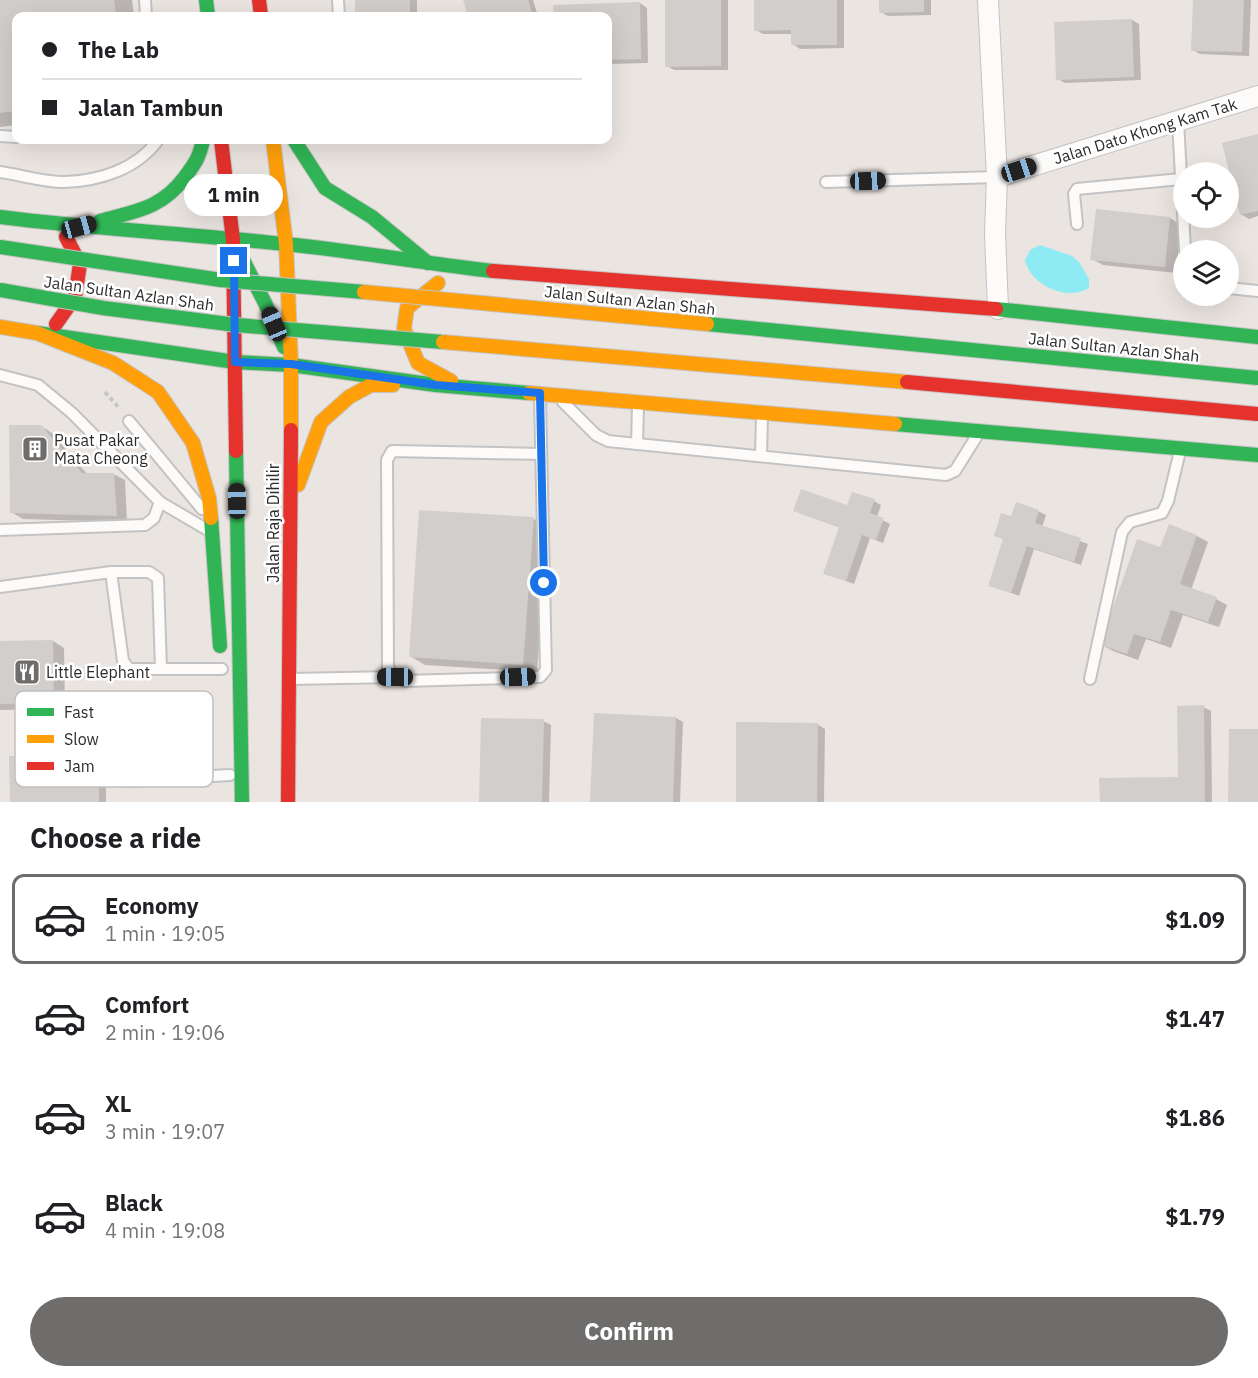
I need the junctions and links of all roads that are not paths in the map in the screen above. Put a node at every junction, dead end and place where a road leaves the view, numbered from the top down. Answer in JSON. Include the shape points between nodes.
{"nodes":[{"id":1,"x":988,"y":0,"type":"edge"},
{"id":2,"x":1258,"y":96,"type":"edge"},
{"id":3,"x":1178,"y":121,"type":"junction"},
{"id":4,"x":155,"y":144,"type":"edge"},
{"id":5,"x":202,"y":144,"type":"edge"},
{"id":6,"x":221,"y":144,"type":"edge"},
{"id":7,"x":274,"y":144,"type":"edge"},
{"id":8,"x":297,"y":144,"type":"edge"},
{"id":9,"x":1180,"y":162,"type":"edge"},
{"id":10,"x":0,"y":172,"type":"edge"},
{"id":11,"x":997,"y":177,"type":"junction"},
{"id":12,"x":1173,"y":180,"type":"edge"},
{"id":13,"x":826,"y":182,"type":"dead end"},
{"id":14,"x":0,"y":217,"type":"edge"},
{"id":15,"x":16,"y":220,"type":"junction"},
{"id":16,"x":1077,"y":224,"type":"dead end"},
{"id":17,"x":79,"y":227,"type":"junction"},
{"id":18,"x":233,"y":240,"type":"junction"},
{"id":19,"x":286,"y":244,"type":"junction"},
{"id":20,"x":0,"y":247,"type":"edge"},
{"id":21,"x":429,"y":264,"type":"junction"},
{"id":22,"x":484,"y":270,"type":"junction"},
{"id":23,"x":1239,"y":289,"type":"edge"},
{"id":24,"x":0,"y":290,"type":"edge"},
{"id":25,"x":1258,"y":291,"type":"edge"},
{"id":26,"x":265,"y":303,"type":"junction"},
{"id":27,"x":999,"y":309,"type":"junction"},
{"id":28,"x":0,"y":327,"type":"edge"},
{"id":29,"x":19,"y":331,"type":"junction"},
{"id":30,"x":37,"y":333,"type":"junction"},
{"id":31,"x":1258,"y":337,"type":"edge"},
{"id":32,"x":235,"y":362,"type":"junction"},
{"id":33,"x":291,"y":364,"type":"junction"},
{"id":34,"x":0,"y":375,"type":"edge"},
{"id":35,"x":1258,"y":378,"type":"edge"},
{"id":36,"x":436,"y":385,"type":"junction"},
{"id":37,"x":463,"y":387,"type":"junction"},
{"id":38,"x":540,"y":393,"type":"junction"},
{"id":39,"x":556,"y":395,"type":"junction"},
{"id":40,"x":638,"y":402,"type":"junction"},
{"id":41,"x":762,"y":413,"type":"junction"},
{"id":42,"x":1258,"y":414,"type":"edge"},
{"id":43,"x":129,"y":421,"type":"dead end"},
{"id":44,"x":980,"y":431,"type":"junction"},
{"id":45,"x":637,"y":444,"type":"junction"},
{"id":46,"x":1181,"y":448,"type":"junction"},
{"id":47,"x":541,"y":454,"type":"junction"},
{"id":48,"x":1258,"y":455,"type":"edge"},
{"id":49,"x":761,"y":456,"type":"junction"},
{"id":50,"x":160,"y":502,"type":"junction"},
{"id":51,"x":289,"y":512,"type":"junction"},
{"id":52,"x":210,"y":518,"type":"junction"},
{"id":53,"x":0,"y":530,"type":"edge"},
{"id":54,"x":211,"y":532,"type":"junction"},
{"id":55,"x":111,"y":572,"type":"junction"},
{"id":56,"x":0,"y":587,"type":"edge"},
{"id":57,"x":161,"y":669,"type":"junction"},
{"id":58,"x":222,"y":675,"type":"joint"},
{"id":59,"x":395,"y":677,"type":"junction"},
{"id":60,"x":289,"y":679,"type":"junction"},
{"id":61,"x":1090,"y":679,"type":"dead end"},
{"id":62,"x":227,"y":739,"type":"dead end"},
{"id":63,"x":230,"y":775,"type":"junction"},
{"id":64,"x":213,"y":776,"type":"edge"},
{"id":65,"x":232,"y":802,"type":"edge"},
{"id":66,"x":242,"y":802,"type":"edge"},
{"id":67,"x":288,"y":802,"type":"edge"}],
"edges":[{"from":1,"to":11,"type":"street"},
{"from":2,"to":3,"type":"street","name":"Jalan Dato Khong Kam Tak"},
{"from":3,"to":9,"type":"lane"},
{"from":3,"to":11,"type":"street","name":"Jalan Dato Khong Kam Tak"},
{"from":4,"to":10,"type":"lane","via":[[134,165],[105,176],[64,182]]},
{"from":5,"to":17,"type":"main road","via":[[199,159],[174,192],[148,208]]},
{"from":6,"to":18,"type":"main road"},
{"from":7,"to":19,"type":"main road","name":"Jalan Raja Dihilir"},
{"from":8,"to":21,"type":"main road","via":[[325,188],[372,218]]},
{"from":11,"to":13,"type":"lane"},
{"from":11,"to":27,"type":"street"},
{"from":12,"to":16,"type":"lane","via":[[1077,189]]},
{"from":14,"to":15,"type":"main road"},
{"from":15,"to":17,"type":"main road"},
{"from":15,"to":29,"type":"main road","via":[[62,231],[80,264],[75,297],[57,323]]},
{"from":17,"to":18,"type":"main road"},
{"from":18,"to":19,"type":"main road"},
{"from":18,"to":26,"type":"main road"},
{"from":18,"to":32,"type":"main road"},
{"from":19,"to":21,"type":"main road"},
{"from":19,"to":26,"type":"main road"},
{"from":19,"to":33,"type":"main road","name":"Jalan Raja Dihilir"},
{"from":20,"to":35,"type":"main road","name":"Jalan Sultan Azlan Shah","bridge":true,"via":[[221,280]]},
{"from":21,"to":22,"type":"main road"},
{"from":22,"to":27,"type":"main road"},
{"from":22,"to":37,"type":"main road","via":[[435,284],[407,308],[404,329],[418,363]]},
{"from":23,"to":25,"type":"lane"},
{"from":24,"to":42,"type":"main road","name":"Jalan Sultan Azlan Shah","bridge":true,"via":[[236,325],[696,362]]},
{"from":26,"to":32,"type":"main road"},
{"from":26,"to":33,"type":"main road"},
{"from":27,"to":31,"type":"main road"},
{"from":28,"to":29,"type":"main road"},
{"from":29,"to":30,"type":"main road"},
{"from":30,"to":32,"type":"main road"},
{"from":30,"to":52,"type":"main road","via":[[113,363],[158,392],[193,443],[209,498]]},
{"from":32,"to":33,"type":"main road"},
{"from":32,"to":66,"type":"main road"},
{"from":33,"to":36,"type":"main road"},
{"from":33,"to":51,"type":"main road","name":"Jalan Raja Dihilir"},
{"from":34,"to":50,"type":"lane","via":[[38,385],[72,413]]},
{"from":36,"to":37,"type":"main road"},
{"from":36,"to":51,"type":"main road","via":[[371,385],[349,397],[321,422]]},
{"from":37,"to":38,"type":"main road"},
{"from":38,"to":39,"type":"main road"},
{"from":38,"to":47,"type":"lane"},
{"from":39,"to":40,"type":"main road"},
{"from":39,"to":45,"type":"lane","via":[[597,435],[608,441]]},
{"from":40,"to":41,"type":"main road"},
{"from":40,"to":45,"type":"lane"},
{"from":41,"to":44,"type":"main road"},
{"from":41,"to":49,"type":"lane"},
{"from":43,"to":52,"type":"lane"},
{"from":44,"to":46,"type":"main road"},
{"from":44,"to":49,"type":"lane","via":[[955,471],[946,475]]},
{"from":45,"to":49,"type":"lane"},
{"from":46,"to":48,"type":"main road"},
{"from":46,"to":61,"type":"lane","via":[[1162,513],[1130,522],[1122,532]]},
{"from":47,"to":59,"type":"lane","via":[[546,670],[540,677],[404,681]]},
{"from":47,"to":59,"type":"lane","via":[[392,451],[387,460],[388,668]]},
{"from":50,"to":53,"type":"lane","via":[[154,518],[145,525]]},
{"from":50,"to":54,"type":"lane"},
{"from":51,"to":60,"type":"main road","name":"Jalan Raja Dihilir"},
{"from":52,"to":54,"type":"main road"},
{"from":54,"to":58,"type":"main road"},
{"from":55,"to":56,"type":"lane"},
{"from":55,"to":57,"type":"lane","via":[[123,661],[129,669]]},
{"from":55,"to":57,"type":"lane","via":[[149,572],[158,578]]},
{"from":57,"to":58,"type":"lane"},
{"from":59,"to":60,"type":"lane"},
{"from":60,"to":67,"type":"main road","name":"Jalan Raja Dihilir"},
{"from":62,"to":63,"type":"main road"},
{"from":63,"to":64,"type":"lane"},
{"from":63,"to":65,"type":"main road"}]}
